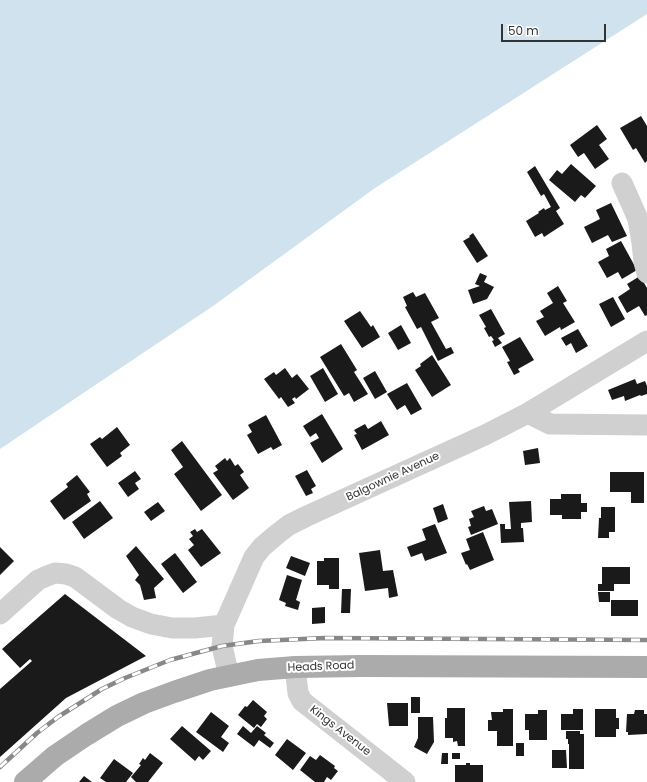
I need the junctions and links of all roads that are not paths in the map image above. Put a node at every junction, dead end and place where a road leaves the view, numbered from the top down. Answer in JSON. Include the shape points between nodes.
{"nodes":[{"id":1,"x":622,"y":183,"type":"dead end"},
{"id":2,"x":647,"y":272,"type":"edge"},
{"id":3,"x":647,"y":340,"type":"edge"},
{"id":4,"x":528,"y":413,"type":"junction"},
{"id":5,"x":647,"y":425,"type":"edge"},
{"id":6,"x":0,"y":614,"type":"edge"},
{"id":7,"x":224,"y":625,"type":"junction"},
{"id":8,"x":295,"y":667,"type":"junction"},
{"id":9,"x":647,"y":667,"type":"edge"},
{"id":10,"x":229,"y":676,"type":"junction"},
{"id":11,"x":25,"y":782,"type":"edge"},
{"id":12,"x":405,"y":782,"type":"edge"}],
"edges":[{"from":1,"to":2,"type":"street","via":[[638,219]]},
{"from":3,"to":4,"type":"street","name":"Balgownie Avenue"},
{"from":4,"to":5,"type":"street","via":[[550,424]]},
{"from":4,"to":7,"type":"street","name":"Balgownie Avenue","via":[[289,525],[254,557]]},
{"from":6,"to":7,"type":"street","via":[[38,580],[55,573],[75,577],[127,614],[151,624],[172,628]]},
{"from":7,"to":10,"type":"street","name":"Balgownie Avenue","via":[[222,646]]},
{"from":8,"to":9,"type":"main road","name":"Heads Road"},
{"from":8,"to":10,"type":"main road","name":"Heads Road","via":[[258,670]]},
{"from":8,"to":12,"type":"street","name":"Kings Avenue","via":[[298,693],[302,701]]},
{"from":10,"to":11,"type":"main road","name":"Heads Road","via":[[174,692],[117,716],[55,756]]}]}
